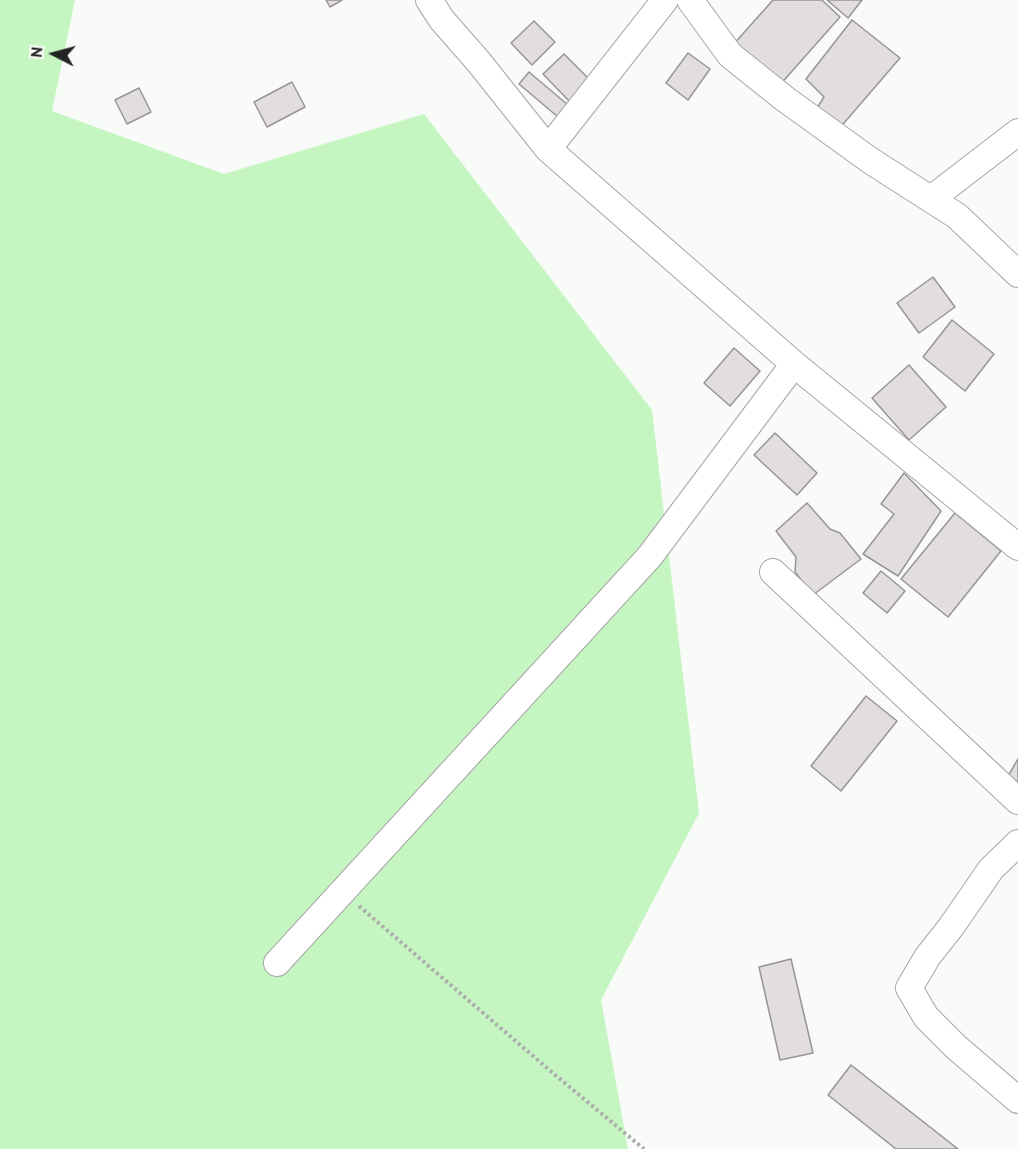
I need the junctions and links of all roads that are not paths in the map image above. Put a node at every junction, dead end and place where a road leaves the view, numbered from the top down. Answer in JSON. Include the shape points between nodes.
{"nodes":[{"id":1,"x":429,"y":0,"type":"edge"},
{"id":2,"x":665,"y":0,"type":"edge"},
{"id":3,"x":690,"y":0,"type":"edge"},
{"id":4,"x":1018,"y":132,"type":"edge"},
{"id":5,"x":548,"y":149,"type":"junction"},
{"id":6,"x":931,"y":199,"type":"junction"},
{"id":7,"x":1018,"y":274,"type":"edge"},
{"id":8,"x":794,"y":364,"type":"junction"},
{"id":9,"x":1018,"y":547,"type":"edge"},
{"id":10,"x":773,"y":572,"type":"dead end"},
{"id":11,"x":1018,"y":801,"type":"edge"},
{"id":12,"x":1018,"y":843,"type":"edge"},
{"id":13,"x":277,"y":963,"type":"dead end"},
{"id":14,"x":1018,"y":1100,"type":"edge"}],
"edges":[{"from":1,"to":5,"type":"street"},
{"from":2,"to":5,"type":"street"},
{"from":3,"to":6,"type":"street","via":[[730,55],[784,99]]},
{"from":4,"to":6,"type":"street"},
{"from":5,"to":8,"type":"street"},
{"from":6,"to":7,"type":"street","via":[[957,216]]},
{"from":8,"to":9,"type":"street"},
{"from":8,"to":13,"type":"street","via":[[650,556]]},
{"from":10,"to":11,"type":"street"},
{"from":12,"to":14,"type":"street","via":[[991,869],[909,988],[926,1017]]}]}
